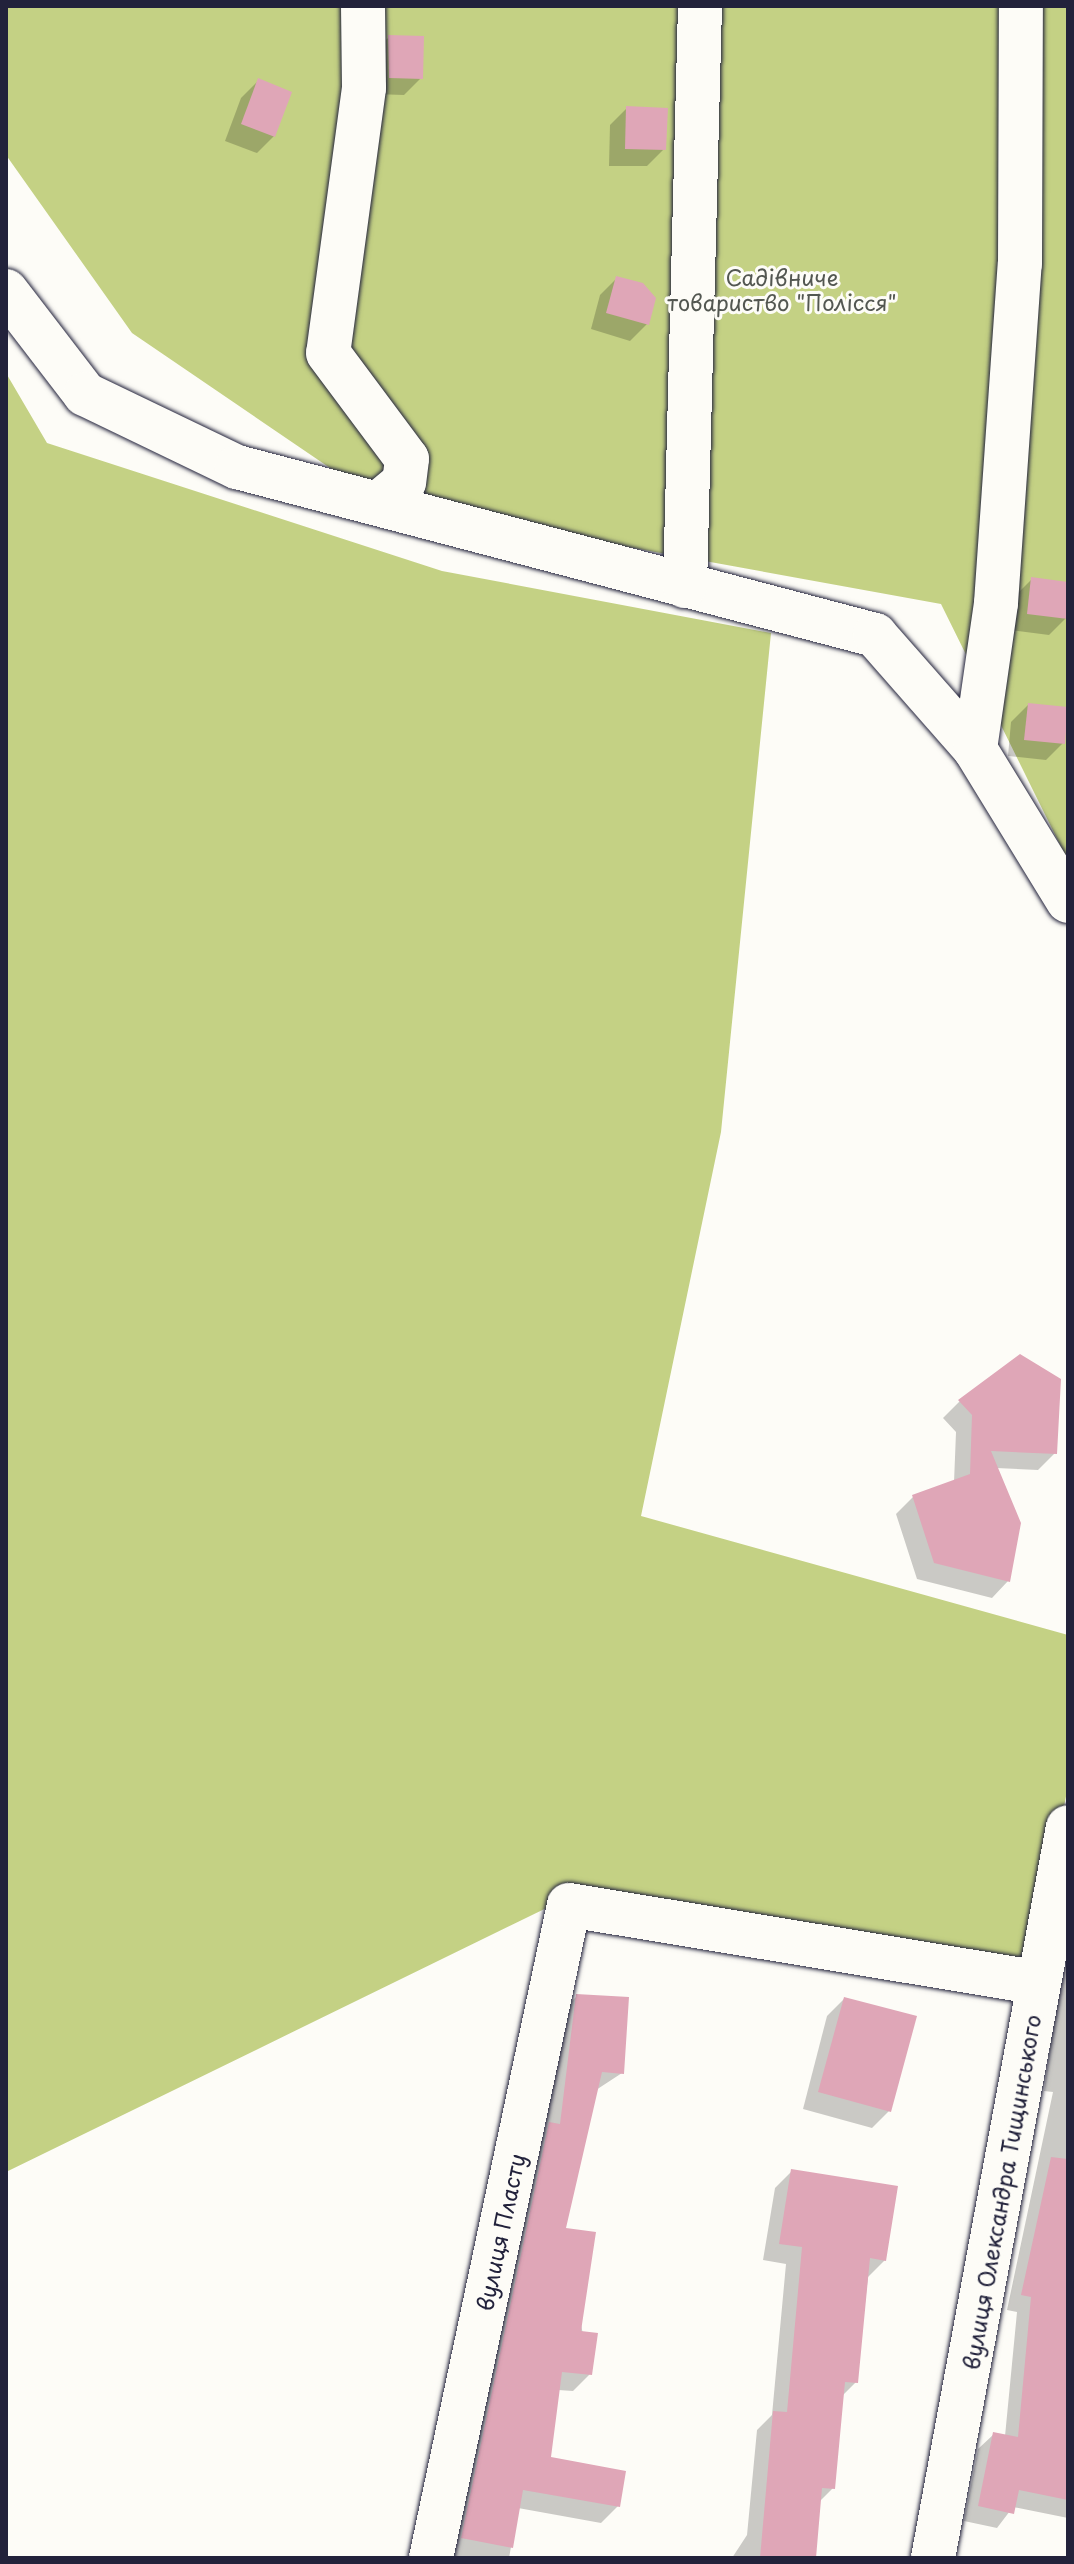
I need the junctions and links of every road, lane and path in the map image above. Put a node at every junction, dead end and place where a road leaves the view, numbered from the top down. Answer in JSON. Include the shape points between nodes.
{"nodes":[{"id":1,"x":363,"y":6,"type":"edge"},
{"id":2,"x":700,"y":6,"type":"edge"},
{"id":3,"x":1021,"y":6,"type":"edge"},
{"id":4,"x":6,"y":291,"type":"edge"},
{"id":5,"x":380,"y":502,"type":"junction"},
{"id":6,"x":685,"y":586,"type":"junction"},
{"id":7,"x":975,"y":749,"type":"junction"},
{"id":8,"x":1068,"y":901,"type":"edge"},
{"id":9,"x":1068,"y":1827,"type":"edge"},
{"id":10,"x":1039,"y":1983,"type":"junction"},
{"id":11,"x":431,"y":2558,"type":"edge"},
{"id":12,"x":933,"y":2558,"type":"edge"}],
"edges":[{"from":1,"to":5,"type":"street","via":[[364,88],[328,353],[407,459],[404,482]]},
{"from":2,"to":6,"type":"street"},
{"from":3,"to":7,"type":"street","via":[[1020,264],[996,603]]},
{"from":4,"to":5,"type":"street","via":[[85,394],[237,467]]},
{"from":5,"to":6,"type":"street"},
{"from":6,"to":7,"type":"street","via":[[875,635]]},
{"from":7,"to":8,"type":"street"},
{"from":9,"to":10,"type":"street","name":"вулиця Олександра Тищинського"},
{"from":10,"to":11,"type":"street","name":"вулиця Пласту","via":[[569,1905]]},
{"from":10,"to":12,"type":"street","name":"вулиця Олександра Тищинського"}]}
